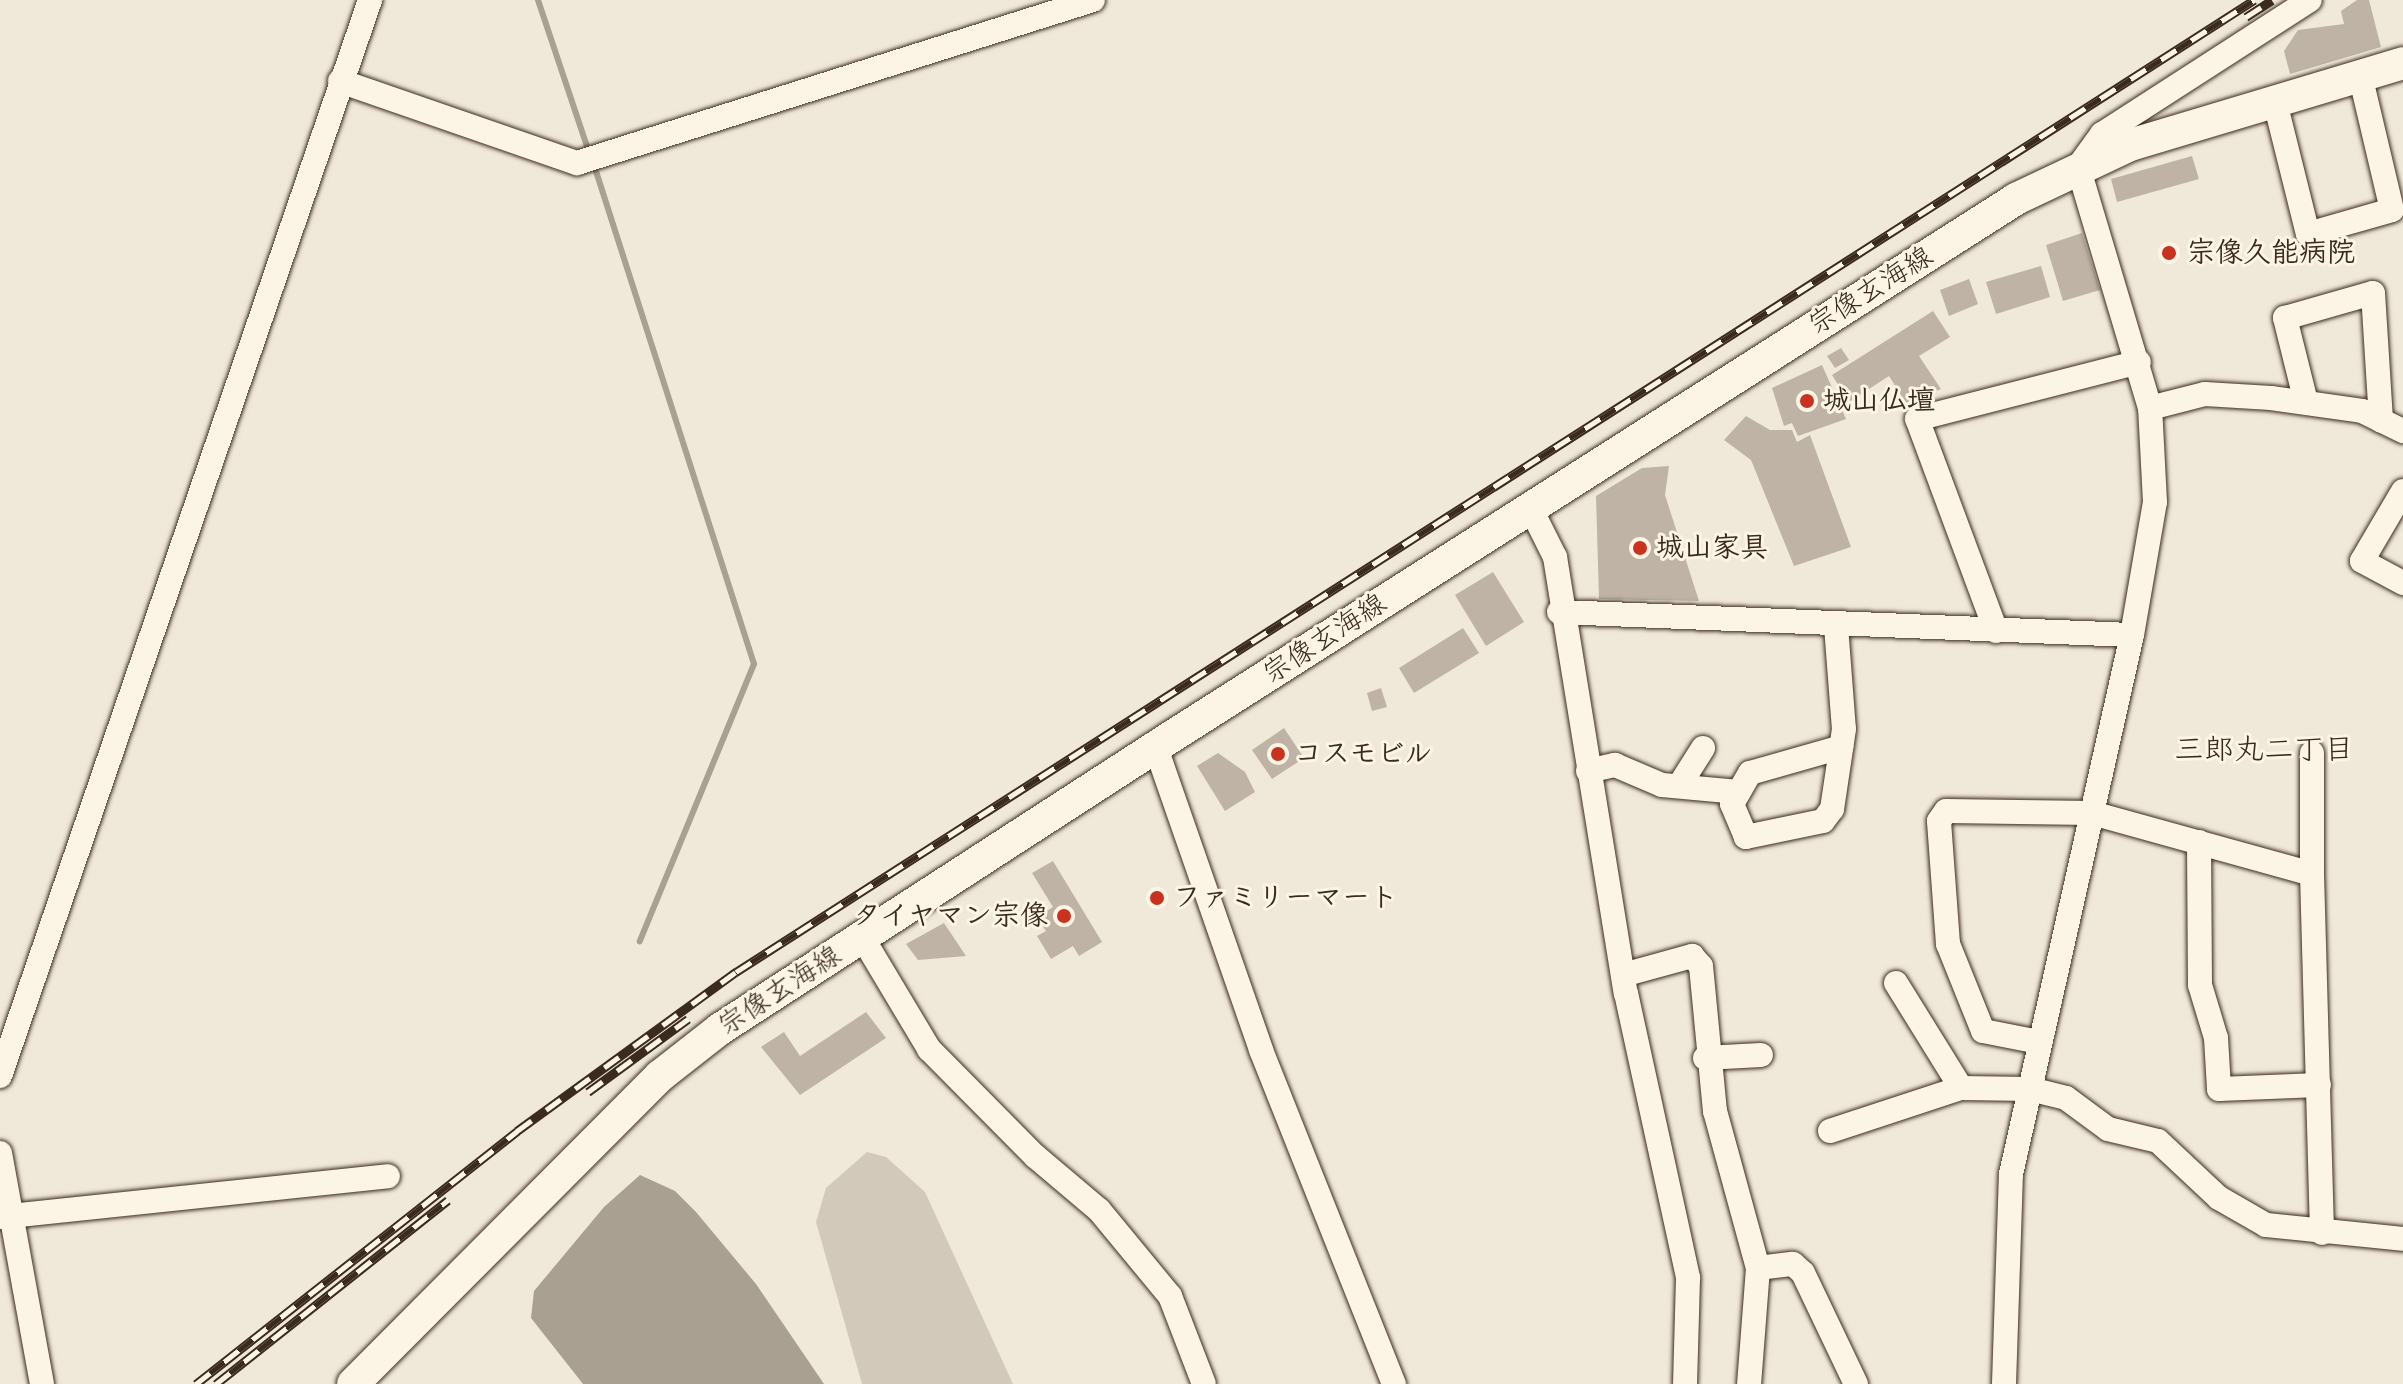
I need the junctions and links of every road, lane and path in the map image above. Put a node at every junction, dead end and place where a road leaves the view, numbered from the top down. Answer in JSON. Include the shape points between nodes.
{"nodes":[{"id":1,"x":370,"y":0,"type":"edge"},
{"id":2,"x":1093,"y":0,"type":"edge"},
{"id":3,"x":2310,"y":0,"type":"edge"},
{"id":4,"x":2403,"y":63,"type":"edge"},
{"id":5,"x":2360,"y":75,"type":"junction"},
{"id":6,"x":340,"y":81,"type":"junction"},
{"id":7,"x":2274,"y":98,"type":"junction"},
{"id":8,"x":2078,"y":167,"type":"junction"},
{"id":9,"x":2139,"y":362,"type":"junction"},
{"id":10,"x":2306,"y":402,"type":"junction"},
{"id":11,"x":2150,"y":408,"type":"junction"},
{"id":12,"x":2392,"y":426,"type":"edge"},
{"id":13,"x":2403,"y":491,"type":"edge"},
{"id":14,"x":1530,"y":507,"type":"junction"},
{"id":15,"x":2403,"y":583,"type":"edge"},
{"id":16,"x":1559,"y":612,"type":"junction"},
{"id":17,"x":1836,"y":626,"type":"junction"},
{"id":18,"x":1996,"y":631,"type":"junction"},
{"id":19,"x":2132,"y":635,"type":"junction"},
{"id":20,"x":1841,"y":747,"type":"junction"},
{"id":21,"x":1156,"y":748,"type":"junction"},
{"id":22,"x":1703,"y":748,"type":"dead end"},
{"id":23,"x":2312,"y":753,"type":"dead end"},
{"id":24,"x":1588,"y":771,"type":"junction"},
{"id":25,"x":1679,"y":786,"type":"junction"},
{"id":26,"x":1739,"y":792,"type":"junction"},
{"id":27,"x":2092,"y":813,"type":"junction"},
{"id":28,"x":2199,"y":842,"type":"junction"},
{"id":29,"x":2312,"y":874,"type":"junction"},
{"id":30,"x":862,"y":937,"type":"junction"},
{"id":31,"x":1623,"y":975,"type":"junction"},
{"id":32,"x":1896,"y":983,"type":"dead end"},
{"id":33,"x":2039,"y":1042,"type":"junction"},
{"id":34,"x":1761,"y":1055,"type":"dead end"},
{"id":35,"x":1705,"y":1058,"type":"junction"},
{"id":36,"x":0,"y":1076,"type":"edge"},
{"id":37,"x":2319,"y":1085,"type":"junction"},
{"id":38,"x":1961,"y":1088,"type":"junction"},
{"id":39,"x":2030,"y":1089,"type":"junction"},
{"id":40,"x":1830,"y":1131,"type":"dead end"},
{"id":41,"x":0,"y":1153,"type":"edge"},
{"id":42,"x":388,"y":1176,"type":"dead end"},
{"id":43,"x":6,"y":1216,"type":"edge"},
{"id":44,"x":2322,"y":1233,"type":"junction"},
{"id":45,"x":2403,"y":1239,"type":"edge"},
{"id":46,"x":1758,"y":1268,"type":"junction"},
{"id":47,"x":41,"y":1383,"type":"edge"},
{"id":48,"x":353,"y":1384,"type":"edge"},
{"id":49,"x":1204,"y":1384,"type":"edge"},
{"id":50,"x":1394,"y":1384,"type":"edge"},
{"id":51,"x":1685,"y":1384,"type":"edge"},
{"id":52,"x":1749,"y":1384,"type":"edge"},
{"id":53,"x":1856,"y":1384,"type":"edge"},
{"id":54,"x":2004,"y":1384,"type":"edge"}],
"edges":[{"from":1,"to":6,"type":"street"},
{"from":2,"to":6,"type":"street","via":[[577,163]]},
{"from":3,"to":8,"type":"street","via":[[2102,134]]},
{"from":4,"to":5,"type":"main road","name":"宗像玄海線"},
{"from":5,"to":7,"type":"main road","name":"宗像玄海線"},
{"from":5,"to":7,"type":"street","via":[[2392,210],[2308,234]]},
{"from":6,"to":36,"type":"street"},
{"from":7,"to":8,"type":"main road","name":"宗像玄海線"},
{"from":8,"to":9,"type":"street"},
{"from":8,"to":14,"type":"main road","name":"宗像玄海線","via":[[2016,199]]},
{"from":9,"to":11,"type":"street"},
{"from":9,"to":18,"type":"street","via":[[1917,419]]},
{"from":10,"to":11,"type":"street","via":[[2205,394]]},
{"from":10,"to":12,"type":"street"},
{"from":10,"to":12,"type":"street","via":[[2285,318],[2373,293]]},
{"from":11,"to":19,"type":"street","via":[[2155,502]]},
{"from":13,"to":15,"type":"street","via":[[2362,561]]},
{"from":14,"to":16,"type":"street","via":[[1555,557]]},
{"from":14,"to":21,"type":"main road","name":"宗像玄海線"},
{"from":16,"to":17,"type":"street"},
{"from":16,"to":24,"type":"street"},
{"from":17,"to":18,"type":"street"},
{"from":17,"to":20,"type":"street"},
{"from":18,"to":19,"type":"street"},
{"from":19,"to":27,"type":"street"},
{"from":20,"to":26,"type":"street","via":[[1750,773]]},
{"from":20,"to":26,"type":"street","via":[[1832,809],[1823,821],[1746,837],[1732,804]]},
{"from":21,"to":30,"type":"main road","name":"宗像玄海線"},
{"from":21,"to":50,"type":"street","via":[[1261,1050]]},
{"from":22,"to":25,"type":"street"},
{"from":23,"to":29,"type":"street"},
{"from":24,"to":25,"type":"street","via":[[1615,765]]},
{"from":24,"to":31,"type":"street"},
{"from":25,"to":26,"type":"street"},
{"from":27,"to":28,"type":"street"},
{"from":27,"to":33,"type":"street"},
{"from":27,"to":33,"type":"street","via":[[1946,811],[1939,821],[1948,944],[1983,1031]]},
{"from":28,"to":29,"type":"street"},
{"from":28,"to":37,"type":"street","via":[[2200,985],[2216,1038],[2219,1089]]},
{"from":29,"to":37,"type":"street"},
{"from":30,"to":48,"type":"main road","name":"宗像玄海線","via":[[660,1076]]},
{"from":30,"to":49,"type":"street","via":[[929,1049],[1035,1156],[1099,1210],[1170,1296]]},
{"from":31,"to":35,"type":"street","via":[[1692,956],[1701,966]]},
{"from":31,"to":51,"type":"street","via":[[1688,1278]]},
{"from":32,"to":38,"type":"street"},
{"from":33,"to":39,"type":"street"},
{"from":34,"to":35,"type":"street"},
{"from":35,"to":46,"type":"street"},
{"from":37,"to":44,"type":"street"},
{"from":38,"to":39,"type":"street"},
{"from":38,"to":40,"type":"street"},
{"from":39,"to":44,"type":"street","via":[[2066,1098],[2126,1137],[2158,1141],[2219,1198],[2266,1225]]},
{"from":39,"to":54,"type":"street","via":[[2006,1218]]},
{"from":41,"to":43,"type":"street"},
{"from":42,"to":43,"type":"street"},
{"from":43,"to":47,"type":"street"},
{"from":44,"to":45,"type":"street"},
{"from":46,"to":52,"type":"street"},
{"from":46,"to":53,"type":"street","via":[[1793,1264],[1803,1273]]}]}
